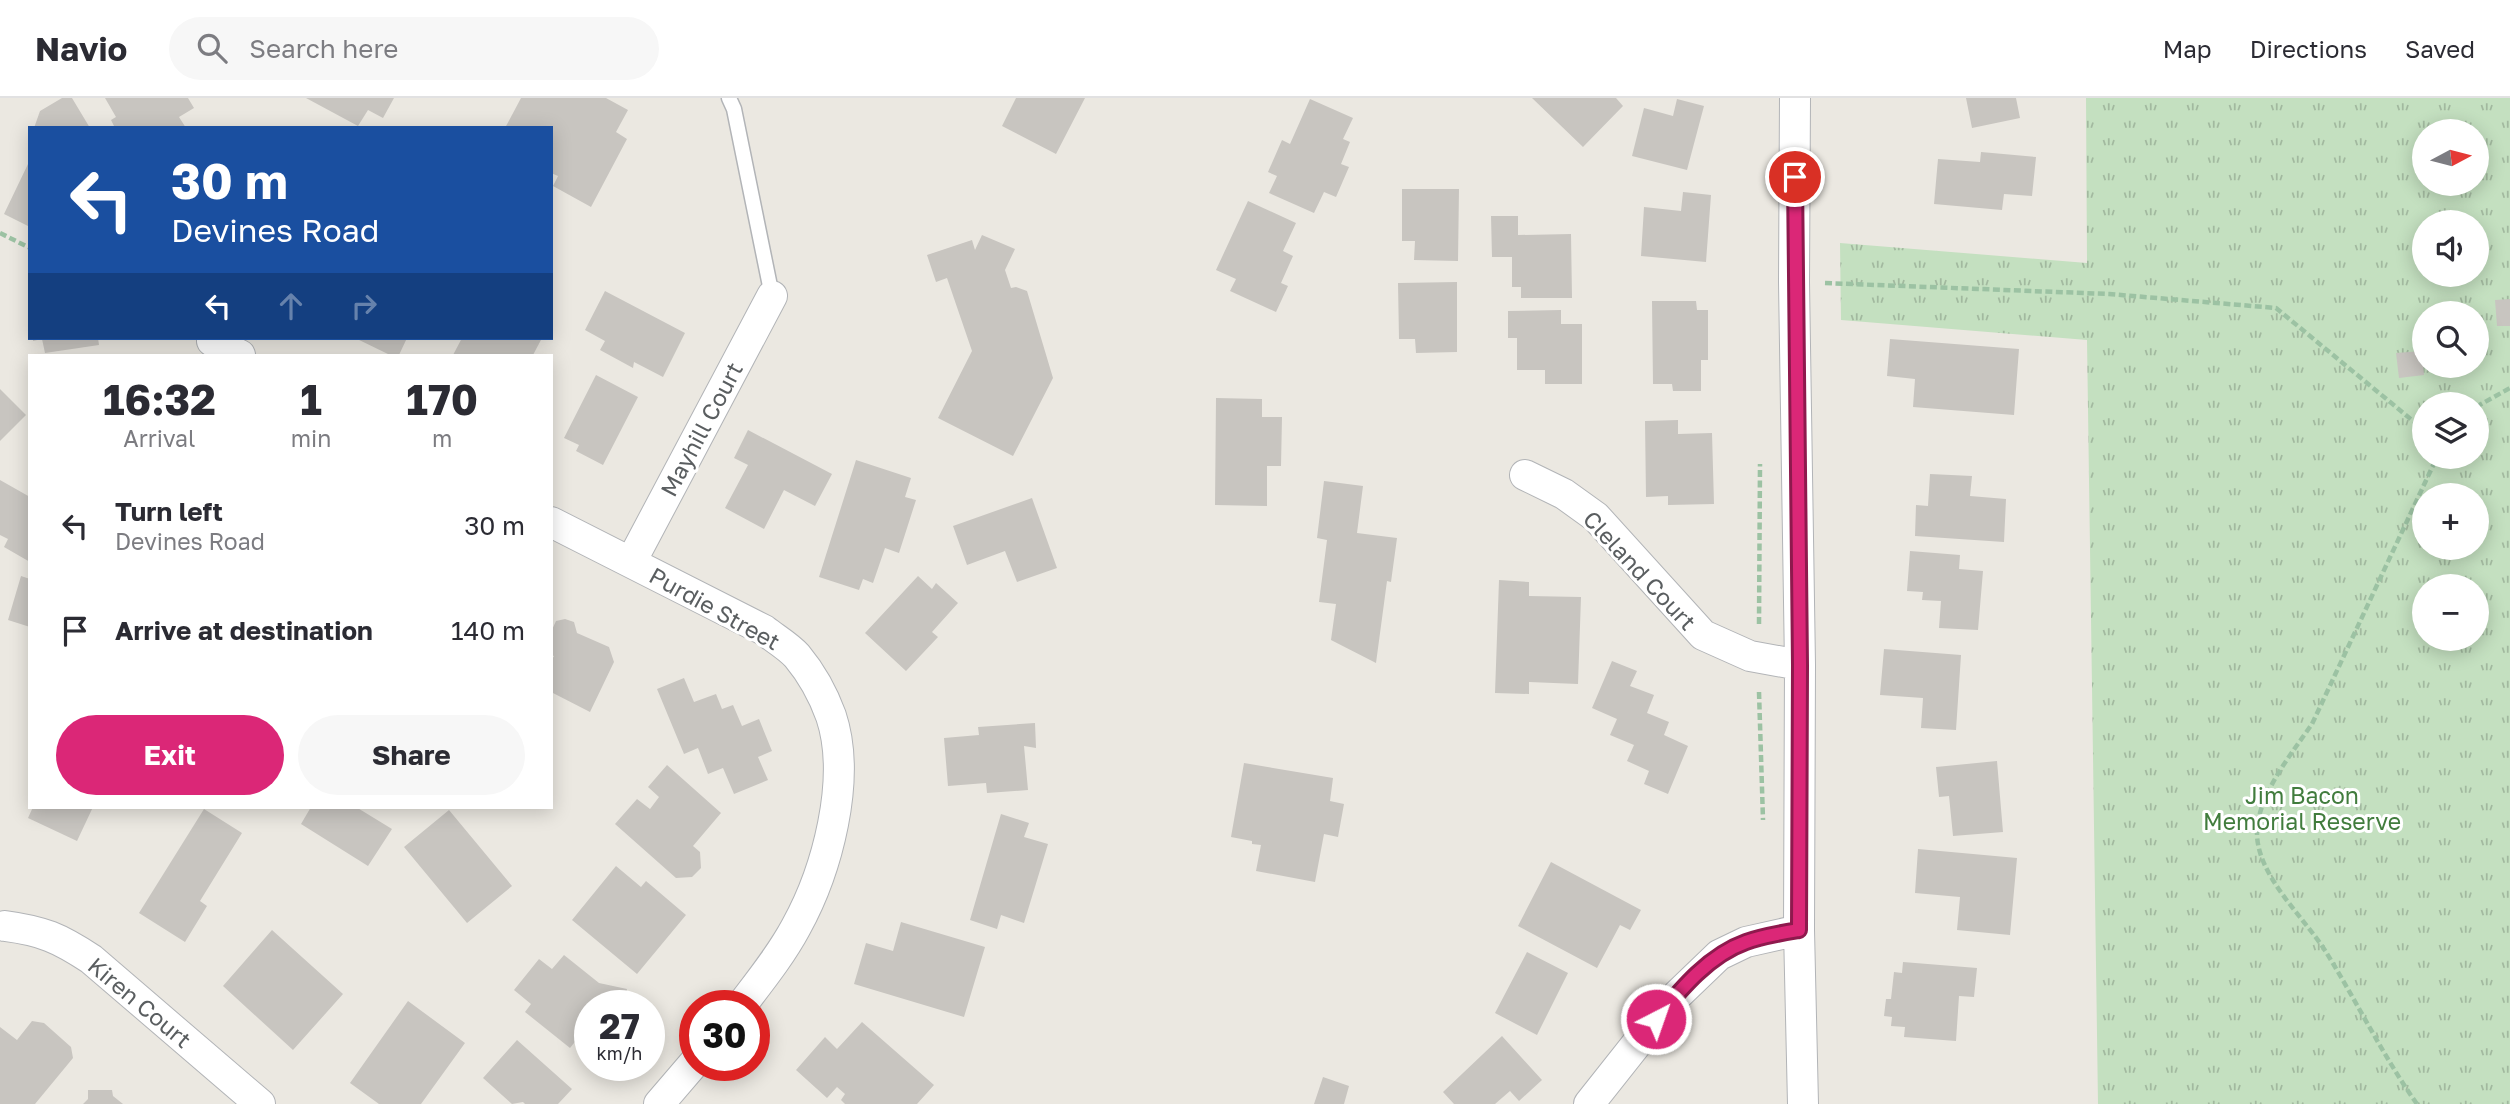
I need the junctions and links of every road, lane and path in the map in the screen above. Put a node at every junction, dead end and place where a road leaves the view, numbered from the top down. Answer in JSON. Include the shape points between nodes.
{"nodes":[{"id":1,"x":729,"y":98,"type":"edge"},
{"id":2,"x":1795,"y":98,"type":"edge"},
{"id":3,"x":0,"y":233,"type":"edge"},
{"id":4,"x":28,"y":247,"type":"edge"},
{"id":5,"x":1794,"y":282,"type":"junction"},
{"id":6,"x":772,"y":296,"type":"joint"},
{"id":7,"x":212,"y":341,"type":"dead end"},
{"id":8,"x":238,"y":354,"type":"edge"},
{"id":9,"x":2510,"y":388,"type":"edge"},
{"id":10,"x":2489,"y":400,"type":"edge"},
{"id":11,"x":2412,"y":420,"type":"edge"},
{"id":12,"x":2431,"y":469,"type":"edge"},
{"id":13,"x":1525,"y":475,"type":"dead end"},
{"id":14,"x":553,"y":523,"type":"edge"},
{"id":15,"x":631,"y":562,"type":"junction"},
{"id":16,"x":1800,"y":665,"type":"junction"},
{"id":17,"x":5,"y":926,"type":"dead end"},
{"id":18,"x":1799,"y":930,"type":"junction"},
{"id":19,"x":752,"y":990,"type":"edge"},
{"id":20,"x":679,"y":1081,"type":"edge"},
{"id":21,"x":261,"y":1104,"type":"edge"},
{"id":22,"x":659,"y":1104,"type":"edge"},
{"id":23,"x":1589,"y":1104,"type":"edge"},
{"id":24,"x":1803,"y":1104,"type":"edge"},
{"id":25,"x":2417,"y":1104,"type":"edge"}],
"edges":[{"from":1,"to":6,"type":"lane"},
{"from":2,"to":5,"type":"street"},
{"from":3,"to":4,"type":"path"},
{"from":5,"to":11,"type":"path","via":[[2109,293],[2276,308]]},
{"from":5,"to":16,"type":"street"},
{"from":6,"to":15,"type":"street","name":"Mayhill Court"},
{"from":7,"to":8,"type":"street"},
{"from":9,"to":10,"type":"path"},
{"from":12,"to":25,"type":"path","via":[[2312,724],[2262,806],[2257,833],[2262,860],[2325,950]]},
{"from":13,"to":16,"type":"street","name":"Cleland Court","via":[[1564,494],[1596,517],[1703,635],[1750,656]]},
{"from":14,"to":15,"type":"street","name":"Purdie Street"},
{"from":15,"to":19,"type":"street","name":"Purdie Street","via":[[764,630],[795,653],[817,684],[831,718],[838,757],[836,796],[817,883],[796,928]]},
{"from":16,"to":18,"type":"street"},
{"from":17,"to":21,"type":"street","name":"Kiren Court","via":[[36,930],[91,959]]},
{"from":18,"to":23,"type":"street","via":[[1746,942],[1719,955],[1669,1003]]},
{"from":18,"to":24,"type":"street"},
{"from":20,"to":22,"type":"street"}]}
